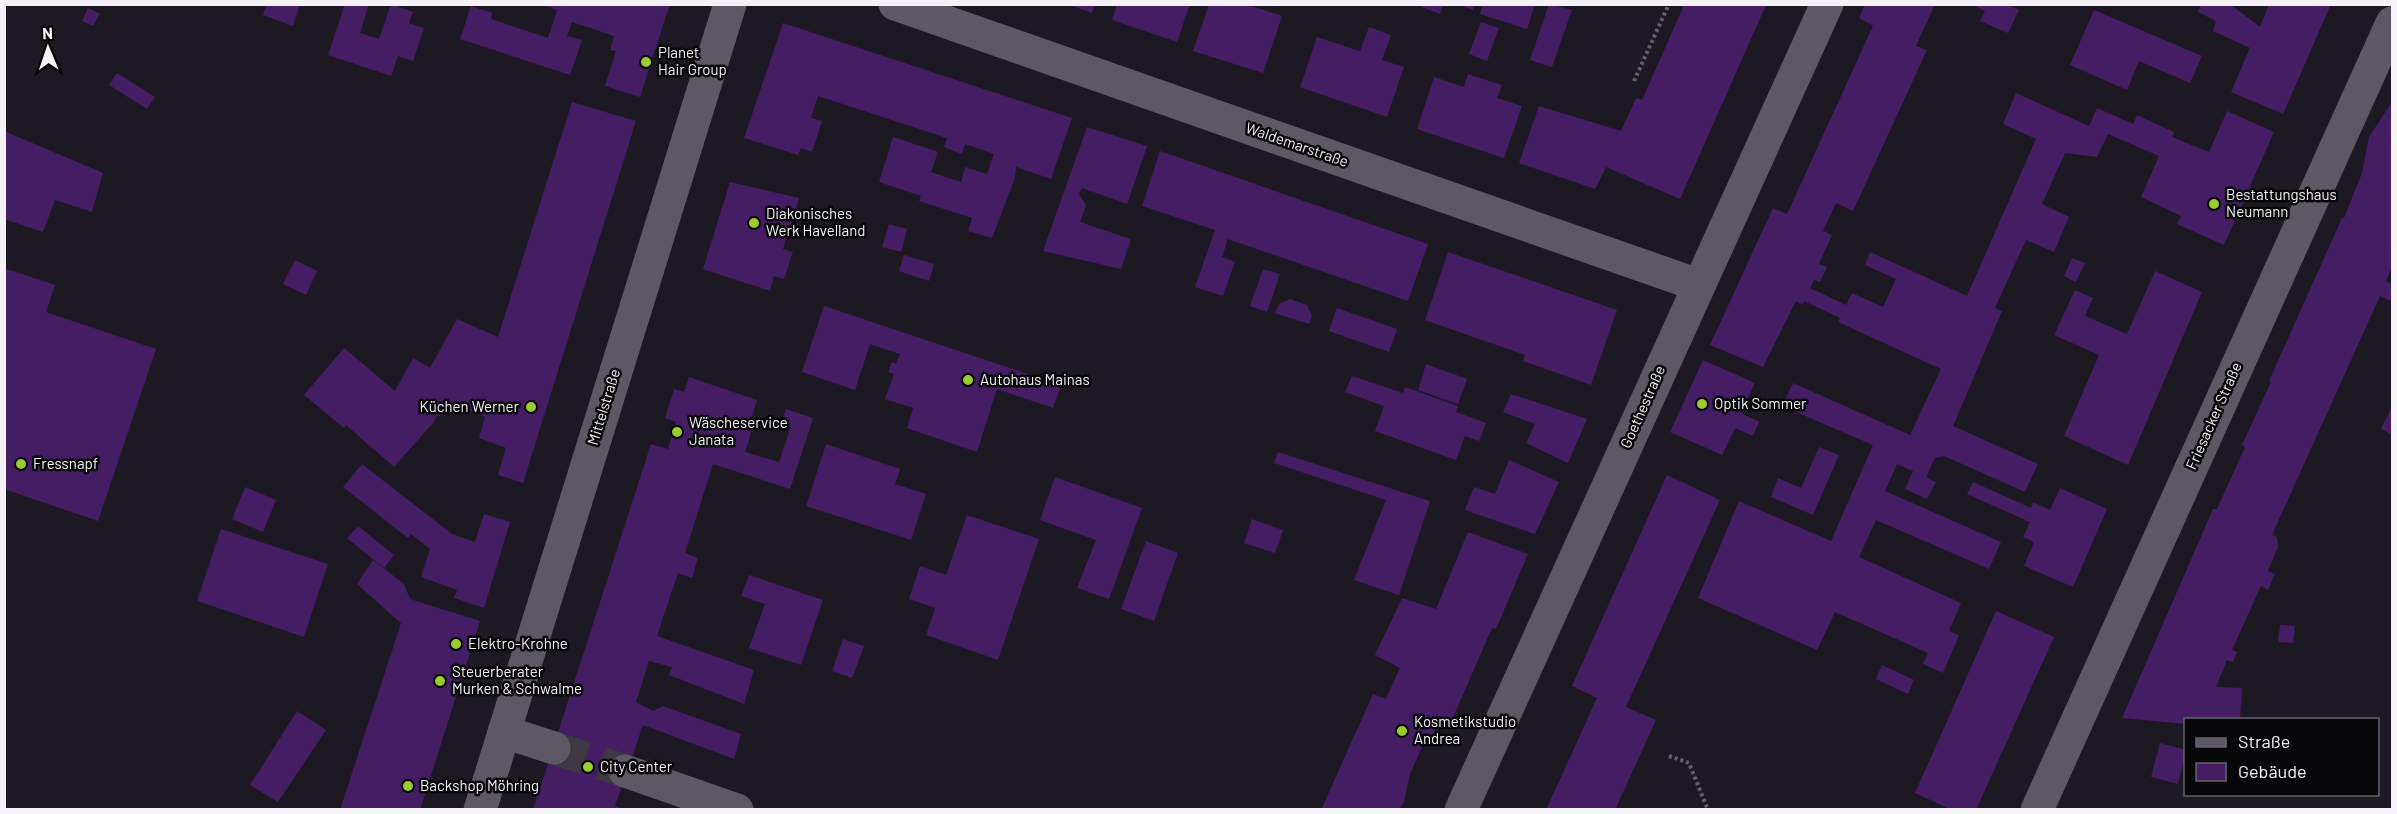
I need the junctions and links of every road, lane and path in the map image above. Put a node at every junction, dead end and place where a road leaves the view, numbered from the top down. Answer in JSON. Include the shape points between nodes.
{"nodes":[{"id":1,"x":730,"y":4,"type":"edge"},
{"id":2,"x":895,"y":4,"type":"edge"},
{"id":3,"x":1669,"y":4,"type":"edge"},
{"id":4,"x":1827,"y":4,"type":"edge"},
{"id":5,"x":2388,"y":43,"type":"edge"},
{"id":6,"x":1634,"y":81,"type":"dead end"},
{"id":7,"x":1698,"y":285,"type":"junction"},
{"id":8,"x":504,"y":732,"type":"junction"},
{"id":9,"x":554,"y":748,"type":"tunnel mouth"},
{"id":10,"x":1669,"y":756,"type":"dead end"},
{"id":11,"x":625,"y":771,"type":"tunnel mouth"},
{"id":12,"x":691,"y":800,"type":"edge"},
{"id":13,"x":480,"y":810,"type":"edge"},
{"id":14,"x":737,"y":810,"type":"edge"},
{"id":15,"x":1461,"y":810,"type":"edge"},
{"id":16,"x":1708,"y":810,"type":"edge"},
{"id":17,"x":2037,"y":810,"type":"edge"}],
"edges":[{"from":1,"to":8,"type":"street","name":"Mittelstraße"},
{"from":2,"to":7,"type":"street","name":"Waldemarstraße"},
{"from":3,"to":6,"type":"path"},
{"from":4,"to":7,"type":"street","name":"Goethestraße"},
{"from":5,"to":17,"type":"street","name":"Friesacker Straße"},
{"from":7,"to":15,"type":"street","name":"Goethestraße"},
{"from":8,"to":9,"type":"street"},
{"from":8,"to":13,"type":"street","name":"Mittelstraße"},
{"from":10,"to":16,"type":"path","via":[[1689,764]]},
{"from":11,"to":12,"type":"street"},
{"from":12,"to":14,"type":"street"}]}
